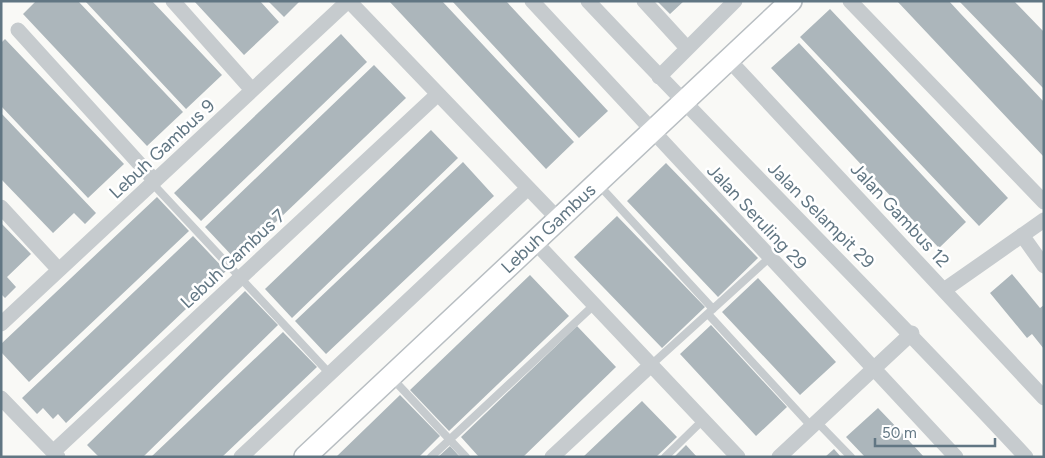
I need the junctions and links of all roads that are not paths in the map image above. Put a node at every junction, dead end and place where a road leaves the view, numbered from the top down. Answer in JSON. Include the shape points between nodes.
{"nodes":[{"id":1,"x":173,"y":1,"type":"edge"},
{"id":2,"x":348,"y":1,"type":"edge"},
{"id":3,"x":532,"y":1,"type":"edge"},
{"id":4,"x":588,"y":1,"type":"edge"},
{"id":5,"x":644,"y":1,"type":"edge"},
{"id":6,"x":735,"y":1,"type":"edge"},
{"id":7,"x":791,"y":1,"type":"edge"},
{"id":8,"x":850,"y":1,"type":"edge"},
{"id":9,"x":18,"y":30,"type":"dead end"},
{"id":10,"x":687,"y":48,"type":"junction"},
{"id":11,"x":729,"y":60,"type":"junction"},
{"id":12,"x":659,"y":76,"type":"junction"},
{"id":13,"x":252,"y":90,"type":"junction"},
{"id":14,"x":438,"y":94,"type":"junction"},
{"id":15,"x":683,"y":103,"type":"junction"},
{"id":16,"x":652,"y":132,"type":"junction"},
{"id":17,"x":153,"y":182,"type":"junction"},
{"id":18,"x":598,"y":184,"type":"junction"},
{"id":19,"x":528,"y":188,"type":"junction"},
{"id":20,"x":1044,"y":202,"type":"edge"},
{"id":21,"x":1,"y":207,"type":"edge"},
{"id":22,"x":559,"y":220,"type":"junction"},
{"id":23,"x":1044,"y":220,"type":"edge"},
{"id":24,"x":1022,"y":236,"type":"junction"},
{"id":25,"x":535,"y":242,"type":"junction"},
{"id":26,"x":769,"y":258,"type":"junction"},
{"id":27,"x":1044,"y":266,"type":"edge"},
{"id":28,"x":59,"y":270,"type":"junction"},
{"id":29,"x":240,"y":278,"type":"junction"},
{"id":30,"x":944,"y":290,"type":"junction"},
{"id":31,"x":594,"y":305,"type":"junction"},
{"id":32,"x":711,"y":311,"type":"junction"},
{"id":33,"x":1,"y":324,"type":"edge"},
{"id":34,"x":912,"y":334,"type":"junction"},
{"id":35,"x":651,"y":365,"type":"junction"},
{"id":36,"x":873,"y":370,"type":"junction"},
{"id":37,"x":330,"y":374,"type":"junction"},
{"id":38,"x":392,"y":377,"type":"junction"},
{"id":39,"x":1037,"y":380,"type":"edge"},
{"id":40,"x":1,"y":398,"type":"edge"},
{"id":41,"x":1044,"y":398,"type":"edge"},
{"id":42,"x":702,"y":420,"type":"junction"},
{"id":43,"x":814,"y":424,"type":"junction"},
{"id":44,"x":450,"y":439,"type":"junction"},
{"id":45,"x":56,"y":454,"type":"edge"},
{"id":46,"x":241,"y":457,"type":"edge"},
{"id":47,"x":306,"y":457,"type":"edge"},
{"id":48,"x":431,"y":457,"type":"edge"},
{"id":49,"x":466,"y":457,"type":"edge"},
{"id":50,"x":552,"y":457,"type":"edge"},
{"id":51,"x":665,"y":457,"type":"edge"},
{"id":52,"x":738,"y":457,"type":"edge"},
{"id":53,"x":779,"y":457,"type":"edge"},
{"id":54,"x":851,"y":457,"type":"edge"},
{"id":55,"x":956,"y":457,"type":"edge"},
{"id":56,"x":1026,"y":457,"type":"edge"}],
"edges":[{"from":1,"to":13,"type":"street"},
{"from":2,"to":13,"type":"street","name":"Lebuh Gambus 9"},
{"from":2,"to":14,"type":"street"},
{"from":3,"to":16,"type":"street","name":"Jalan Seruling 29"},
{"from":4,"to":12,"type":"street","name":"Jalan Selampit 29"},
{"from":5,"to":10,"type":"street"},
{"from":6,"to":10,"type":"street"},
{"from":7,"to":11,"type":"street","name":"Lebuh Gambus"},
{"from":8,"to":20,"type":"street"},
{"from":9,"to":17,"type":"street"},
{"from":10,"to":12,"type":"street"},
{"from":11,"to":15,"type":"street","name":"Lebuh Gambus"},
{"from":11,"to":30,"type":"street","name":"Jalan Gambus 12"},
{"from":12,"to":15,"type":"street","name":"Jalan Selampit 29"},
{"from":13,"to":17,"type":"street","name":"Lebuh Gambus 9"},
{"from":14,"to":19,"type":"street"},
{"from":14,"to":29,"type":"street","name":"Lebuh Gambus 7"},
{"from":15,"to":16,"type":"street","name":"Lebuh Gambus"},
{"from":15,"to":34,"type":"street","name":"Jalan Selampit 29"},
{"from":16,"to":18,"type":"street","name":"Lebuh Gambus"},
{"from":16,"to":26,"type":"street","name":"Jalan Seruling 29"},
{"from":17,"to":28,"type":"street","name":"Lebuh Gambus 9"},
{"from":17,"to":29,"type":"lane"},
{"from":18,"to":22,"type":"street","name":"Lebuh Gambus"},
{"from":18,"to":32,"type":"lane"},
{"from":19,"to":22,"type":"street"},
{"from":19,"to":37,"type":"street"},
{"from":21,"to":28,"type":"street"},
{"from":22,"to":25,"type":"street","name":"Lebuh Gambus"},
{"from":23,"to":24,"type":"street"},
{"from":24,"to":27,"type":"street"},
{"from":24,"to":30,"type":"street"},
{"from":25,"to":31,"type":"street"},
{"from":25,"to":38,"type":"street","name":"Lebuh Gambus"},
{"from":26,"to":32,"type":"lane"},
{"from":26,"to":36,"type":"street","name":"Jalan Seruling 29"},
{"from":28,"to":33,"type":"street","name":"Lebuh Gambus 9"},
{"from":29,"to":37,"type":"lane"},
{"from":29,"to":45,"type":"street","name":"Lebuh Gambus 7"},
{"from":30,"to":39,"type":"street","name":"Jalan Gambus 12"},
{"from":31,"to":35,"type":"street"},
{"from":31,"to":44,"type":"lane"},
{"from":32,"to":35,"type":"lane"},
{"from":32,"to":43,"type":"lane"},
{"from":34,"to":36,"type":"street"},
{"from":34,"to":56,"type":"street","name":"Jalan Selampit 29"},
{"from":35,"to":42,"type":"street"},
{"from":35,"to":50,"type":"street"},
{"from":36,"to":43,"type":"street"},
{"from":36,"to":55,"type":"street","name":"Jalan Seruling 29"},
{"from":37,"to":46,"type":"street"},
{"from":38,"to":44,"type":"lane"},
{"from":38,"to":47,"type":"street","name":"Lebuh Gambus"},
{"from":39,"to":41,"type":"street","name":"Jalan Gambus 12"},
{"from":40,"to":45,"type":"street"},
{"from":42,"to":51,"type":"lane"},
{"from":42,"to":52,"type":"street"},
{"from":43,"to":53,"type":"street"},
{"from":43,"to":54,"type":"lane"},
{"from":44,"to":48,"type":"lane"},
{"from":44,"to":49,"type":"lane"}]}
